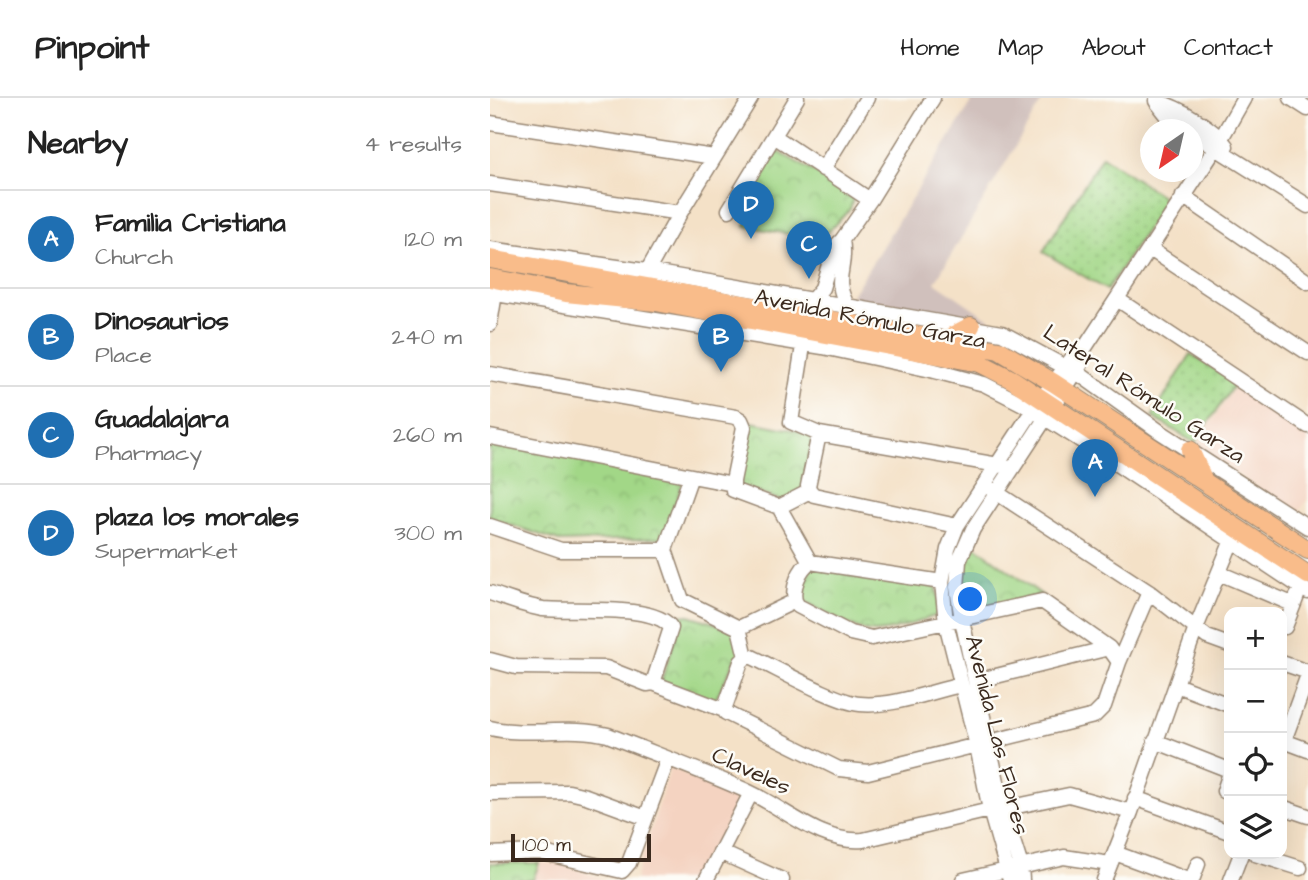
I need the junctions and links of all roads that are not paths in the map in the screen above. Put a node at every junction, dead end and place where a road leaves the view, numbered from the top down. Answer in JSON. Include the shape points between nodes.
{"nodes":[{"id":1,"x":751,"y":98,"type":"edge"},
{"id":2,"x":797,"y":98,"type":"edge"},
{"id":3,"x":867,"y":98,"type":"edge"},
{"id":4,"x":933,"y":98,"type":"edge"},
{"id":5,"x":1244,"y":98,"type":"edge"},
{"id":6,"x":1291,"y":98,"type":"edge"},
{"id":7,"x":1155,"y":100,"type":"edge"},
{"id":8,"x":1308,"y":109,"type":"edge"},
{"id":9,"x":1173,"y":119,"type":"edge"},
{"id":10,"x":490,"y":123,"type":"edge"},
{"id":11,"x":774,"y":135,"type":"junction"},
{"id":12,"x":1203,"y":138,"type":"edge"},
{"id":13,"x":1218,"y":144,"type":"junction"},
{"id":14,"x":714,"y":157,"type":"junction"},
{"id":15,"x":823,"y":169,"type":"junction"},
{"id":16,"x":490,"y":184,"type":"edge"},
{"id":17,"x":1183,"y":197,"type":"junction"},
{"id":18,"x":870,"y":200,"type":"junction"},
{"id":19,"x":1308,"y":206,"type":"edge"},
{"id":20,"x":729,"y":210,"type":"dead end"},
{"id":21,"x":680,"y":213,"type":"junction"},
{"id":22,"x":842,"y":240,"type":"junction"},
{"id":23,"x":1150,"y":249,"type":"junction"},
{"id":24,"x":496,"y":255,"type":"edge"},
{"id":25,"x":643,"y":278,"type":"junction"},
{"id":26,"x":1308,"y":282,"type":"edge"},
{"id":27,"x":493,"y":286,"type":"edge"},
{"id":28,"x":1117,"y":299,"type":"junction"},
{"id":29,"x":815,"y":300,"type":"junction"},
{"id":30,"x":848,"y":306,"type":"junction"},
{"id":31,"x":796,"y":314,"type":"junction"},
{"id":32,"x":490,"y":324,"type":"edge"},
{"id":33,"x":971,"y":326,"type":"junction"},
{"id":34,"x":856,"y":332,"type":"junction"},
{"id":35,"x":807,"y":339,"type":"junction"},
{"id":36,"x":946,"y":339,"type":"junction"},
{"id":37,"x":831,"y":349,"type":"junction"},
{"id":38,"x":1308,"y":353,"type":"edge"},
{"id":39,"x":1071,"y":369,"type":"junction"},
{"id":40,"x":490,"y":374,"type":"edge"},
{"id":41,"x":1049,"y":399,"type":"junction"},
{"id":42,"x":1308,"y":426,"type":"edge"},
{"id":43,"x":819,"y":434,"type":"junction"},
{"id":44,"x":490,"y":437,"type":"edge"},
{"id":45,"x":1190,"y":450,"type":"junction"},
{"id":46,"x":998,"y":465,"type":"junction"},
{"id":47,"x":1013,"y":468,"type":"junction"},
{"id":48,"x":691,"y":476,"type":"junction"},
{"id":49,"x":733,"y":481,"type":"junction"},
{"id":50,"x":1204,"y":481,"type":"junction"},
{"id":51,"x":991,"y":488,"type":"junction"},
{"id":52,"x":810,"y":491,"type":"junction"},
{"id":53,"x":779,"y":507,"type":"junction"},
{"id":54,"x":1306,"y":522,"type":"edge"},
{"id":55,"x":490,"y":526,"type":"edge"},
{"id":56,"x":957,"y":526,"type":"junction"},
{"id":57,"x":1234,"y":534,"type":"junction"},
{"id":58,"x":665,"y":550,"type":"junction"},
{"id":59,"x":1308,"y":550,"type":"edge"},
{"id":60,"x":810,"y":562,"type":"junction"},
{"id":61,"x":1219,"y":573,"type":"junction"},
{"id":62,"x":942,"y":582,"type":"junction"},
{"id":63,"x":1306,"y":585,"type":"edge"},
{"id":64,"x":1149,"y":592,"type":"junction"},
{"id":65,"x":490,"y":593,"type":"edge"},
{"id":66,"x":795,"y":601,"type":"junction"},
{"id":67,"x":1292,"y":604,"type":"junction"},
{"id":68,"x":962,"y":620,"type":"junction"},
{"id":69,"x":1287,"y":620,"type":"edge"},
{"id":70,"x":946,"y":623,"type":"junction"},
{"id":71,"x":739,"y":628,"type":"junction"},
{"id":72,"x":1196,"y":628,"type":"junction"},
{"id":73,"x":1224,"y":643,"type":"edge"},
{"id":74,"x":1109,"y":648,"type":"junction"},
{"id":75,"x":746,"y":657,"type":"junction"},
{"id":76,"x":490,"y":660,"type":"edge"},
{"id":77,"x":1119,"y":662,"type":"junction"},
{"id":78,"x":1287,"y":665,"type":"edge"},
{"id":79,"x":1308,"y":673,"type":"edge"},
{"id":80,"x":976,"y":681,"type":"junction"},
{"id":81,"x":653,"y":683,"type":"junction"},
{"id":82,"x":961,"y":685,"type":"junction"},
{"id":83,"x":1176,"y":685,"type":"junction"},
{"id":84,"x":1224,"y":703,"type":"edge"},
{"id":85,"x":724,"y":710,"type":"junction"},
{"id":86,"x":490,"y":728,"type":"edge"},
{"id":87,"x":1287,"y":733,"type":"edge"},
{"id":88,"x":1155,"y":741,"type":"junction"},
{"id":89,"x":984,"y":744,"type":"junction"},
{"id":90,"x":1287,"y":745,"type":"edge"},
{"id":91,"x":1308,"y":750,"type":"edge"},
{"id":92,"x":668,"y":759,"type":"junction"},
{"id":93,"x":1224,"y":768,"type":"edge"},
{"id":94,"x":490,"y":793,"type":"edge"},
{"id":95,"x":751,"y":793,"type":"junction"},
{"id":96,"x":1133,"y":805,"type":"junction"},
{"id":97,"x":1287,"y":809,"type":"edge"},
{"id":98,"x":997,"y":810,"type":"junction"},
{"id":99,"x":1308,"y":816,"type":"edge"},
{"id":100,"x":646,"y":818,"type":"junction"},
{"id":101,"x":1224,"y":831,"type":"edge"},
{"id":102,"x":720,"y":852,"type":"junction"},
{"id":103,"x":490,"y":854,"type":"edge"},
{"id":104,"x":1112,"y":859,"type":"junction"},
{"id":105,"x":1239,"y":859,"type":"edge"},
{"id":106,"x":1271,"y":859,"type":"edge"},
{"id":107,"x":1198,"y":864,"type":"dead end"},
{"id":108,"x":1300,"y":868,"type":"dead end"},
{"id":109,"x":1015,"y":874,"type":"edge"},
{"id":110,"x":706,"y":880,"type":"edge"},
{"id":111,"x":782,"y":880,"type":"edge"},
{"id":112,"x":963,"y":880,"type":"edge"},
{"id":113,"x":1104,"y":880,"type":"edge"},
{"id":114,"x":1190,"y":880,"type":"edge"},
{"id":115,"x":1231,"y":880,"type":"edge"}],
"edges":[{"from":1,"to":14,"type":"street"},
{"from":2,"to":11,"type":"street"},
{"from":3,"to":15,"type":"street"},
{"from":4,"to":18,"type":"street"},
{"from":5,"to":13,"type":"street","name":"Avenida Las Flores"},
{"from":6,"to":8,"type":"street"},
{"from":7,"to":9,"type":"street"},
{"from":7,"to":13,"type":"street","via":[[1175,107]]},
{"from":10,"to":14,"type":"street"},
{"from":11,"to":15,"type":"street"},
{"from":11,"to":20,"type":"street"},
{"from":12,"to":13,"type":"street"},
{"from":13,"to":17,"type":"street","name":"Avenida Las Flores"},
{"from":13,"to":19,"type":"street"},
{"from":14,"to":21,"type":"street"},
{"from":15,"to":18,"type":"street"},
{"from":16,"to":21,"type":"street"},
{"from":17,"to":23,"type":"street","name":"Avenida Las Flores"},
{"from":17,"to":26,"type":"street"},
{"from":18,"to":22,"type":"street"},
{"from":21,"to":25,"type":"street"},
{"from":22,"to":29,"type":"street","via":[[832,250]]},
{"from":22,"to":30,"type":"street","via":[[839,283]]},
{"from":23,"to":28,"type":"street","name":"Avenida Las Flores"},
{"from":23,"to":38,"type":"street"},
{"from":24,"to":25,"type":"main road","name":"Avenida Rómulo Garza"},
{"from":24,"to":27,"type":"street"},
{"from":25,"to":29,"type":"street","name":"Lateral Rómulo Garza"},
{"from":25,"to":31,"type":"main road","name":"Avenida Rómulo Garza"},
{"from":27,"to":32,"type":"street"},
{"from":27,"to":35,"type":"main road","name":"Avenida Rómulo Garza","via":[[649,301]]},
{"from":28,"to":39,"type":"street","name":"Avenida Las Flores","via":[[1084,349],[1082,363]]},
{"from":28,"to":42,"type":"street"},
{"from":29,"to":30,"type":"street","name":"Lateral Rómulo Garza"},
{"from":29,"to":31,"type":"street"},
{"from":30,"to":33,"type":"street","name":"Lateral Rómulo Garza"},
{"from":30,"to":34,"type":"street"},
{"from":31,"to":34,"type":"main road","name":"Avenida Rómulo Garza"},
{"from":33,"to":36,"type":"main road"},
{"from":33,"to":39,"type":"street","name":"Lateral Rómulo Garza","via":[[1011,337]]},
{"from":34,"to":35,"type":"main road","name":"Avenida Rómulo Garza"},
{"from":34,"to":36,"type":"main road","name":"Avenida Rómulo Garza"},
{"from":34,"to":37,"type":"main road"},
{"from":34,"to":41,"type":"main road","name":"Avenida Rómulo Garza","via":[[980,363]]},
{"from":35,"to":37,"type":"main road"},
{"from":35,"to":43,"type":"street","via":[[791,422]]},
{"from":36,"to":41,"type":"main road","name":"Avenida Rómulo Garza","via":[[999,350]]},
{"from":37,"to":41,"type":"street"},
{"from":39,"to":41,"type":"street","name":"Avenida Las Flores"},
{"from":39,"to":45,"type":"street","name":"Lateral Rómulo Garza"},
{"from":40,"to":49,"type":"street","via":[[736,417],[744,426]]},
{"from":41,"to":46,"type":"street","name":"Avenida Las Flores"},
{"from":41,"to":47,"type":"street","name":"Avenida Las Flores"},
{"from":41,"to":50,"type":"main road","name":"Avenida Rómulo Garza"},
{"from":41,"to":57,"type":"main road","name":"Avenida Rómulo Garza"},
{"from":43,"to":46,"type":"street"},
{"from":43,"to":52,"type":"street"},
{"from":44,"to":48,"type":"street"},
{"from":45,"to":50,"type":"main road"},
{"from":45,"to":54,"type":"street","name":"Lateral Rómulo Garza"},
{"from":46,"to":47,"type":"street"},
{"from":46,"to":51,"type":"street","name":"Avenida Las Flores"},
{"from":47,"to":51,"type":"street","name":"Avenida Las Flores"},
{"from":48,"to":49,"type":"street"},
{"from":48,"to":58,"type":"street"},
{"from":49,"to":53,"type":"street","via":[[733,490]]},
{"from":50,"to":59,"type":"main road","name":"Avenida Rómulo Garza"},
{"from":51,"to":56,"type":"street","name":"Avenida Las Flores"},
{"from":51,"to":64,"type":"street"},
{"from":51,"to":68,"type":"street","name":"Avenida Las Flores","via":[[959,561]]},
{"from":52,"to":53,"type":"street"},
{"from":52,"to":56,"type":"street"},
{"from":53,"to":60,"type":"street"},
{"from":55,"to":58,"type":"street","via":[[561,550]]},
{"from":56,"to":62,"type":"street","name":"Avenida Las Flores"},
{"from":57,"to":61,"type":"street"},
{"from":57,"to":63,"type":"main road","name":"Avenida Rómulo Garza"},
{"from":58,"to":71,"type":"street","via":[[682,600]]},
{"from":60,"to":62,"type":"street"},
{"from":60,"to":66,"type":"street","via":[[801,570]]},
{"from":61,"to":67,"type":"street"},
{"from":61,"to":72,"type":"street"},
{"from":62,"to":70,"type":"street","name":"Avenida Las Flores"},
{"from":63,"to":67,"type":"street"},
{"from":64,"to":72,"type":"street"},
{"from":64,"to":77,"type":"street"},
{"from":65,"to":81,"type":"street","via":[[523,605],[622,610],[666,621],[671,628]]},
{"from":66,"to":70,"type":"street","via":[[865,638]]},
{"from":66,"to":71,"type":"street"},
{"from":67,"to":69,"type":"street"},
{"from":68,"to":70,"type":"street"},
{"from":68,"to":74,"type":"street","via":[[1046,602]]},
{"from":68,"to":80,"type":"street","name":"Avenida Las Flores"},
{"from":70,"to":82,"type":"street","name":"Avenida Las Flores"},
{"from":71,"to":75,"type":"street"},
{"from":72,"to":73,"type":"street"},
{"from":72,"to":83,"type":"street"},
{"from":74,"to":77,"type":"street"},
{"from":74,"to":80,"type":"street"},
{"from":75,"to":82,"type":"street","via":[[863,705]]},
{"from":75,"to":85,"type":"street"},
{"from":76,"to":81,"type":"street","via":[[516,667],[607,668]]},
{"from":77,"to":89,"type":"street","via":[[1104,706],[1094,716]]},
{"from":78,"to":79,"type":"street"},
{"from":79,"to":87,"type":"street"},
{"from":80,"to":89,"type":"street","name":"Avenida Las Flores"},
{"from":81,"to":85,"type":"street"},
{"from":82,"to":89,"type":"street","name":"Avenida Las Flores"},
{"from":83,"to":84,"type":"street"},
{"from":83,"to":88,"type":"street"},
{"from":85,"to":89,"type":"street","via":[[848,772],[868,772]]},
{"from":86,"to":92,"type":"street","name":"Claveles","via":[[592,731]]},
{"from":88,"to":93,"type":"street"},
{"from":88,"to":96,"type":"street"},
{"from":89,"to":98,"type":"street","name":"Avenida Las Flores"},
{"from":90,"to":91,"type":"street"},
{"from":92,"to":95,"type":"street","name":"Claveles"},
{"from":92,"to":100,"type":"street"},
{"from":94,"to":100,"type":"street","via":[[569,792]]},
{"from":95,"to":98,"type":"street","name":"Claveles","via":[[834,837],[855,841]]},
{"from":95,"to":102,"type":"street"},
{"from":96,"to":98,"type":"street","name":"Claveles","via":[[1069,795]]},
{"from":96,"to":101,"type":"street","name":"Claveles"},
{"from":96,"to":104,"type":"street"},
{"from":97,"to":99,"type":"street"},
{"from":98,"to":109,"type":"street","name":"Avenida Las Flores"},
{"from":100,"to":103,"type":"street","via":[[622,871],[539,852]]},
{"from":102,"to":110,"type":"street"},
{"from":102,"to":111,"type":"street"},
{"from":104,"to":109,"type":"street","via":[[1064,857]]},
{"from":104,"to":113,"type":"street"},
{"from":104,"to":114,"type":"street"},
{"from":105,"to":115,"type":"street"},
{"from":106,"to":108,"type":"street"},
{"from":107,"to":114,"type":"street"},
{"from":109,"to":112,"type":"street"}]}
